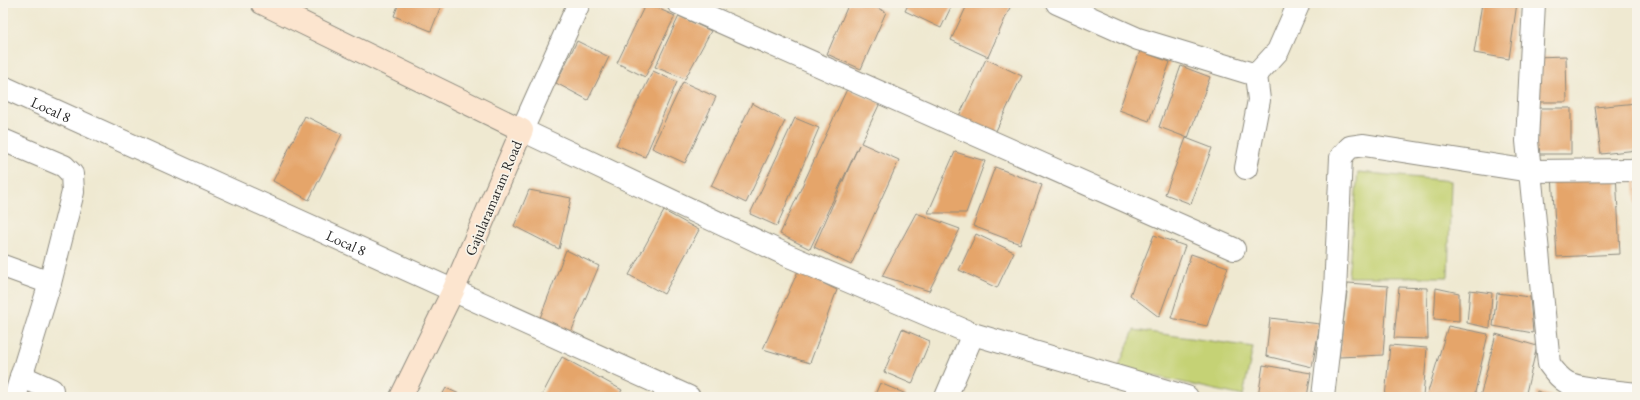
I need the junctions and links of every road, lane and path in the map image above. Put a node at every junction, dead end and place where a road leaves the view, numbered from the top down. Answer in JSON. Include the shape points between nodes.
{"nodes":[{"id":1,"x":262,"y":3,"type":"edge"},
{"id":2,"x":579,"y":3,"type":"edge"},
{"id":3,"x":678,"y":3,"type":"edge"},
{"id":4,"x":1057,"y":3,"type":"edge"},
{"id":5,"x":1300,"y":3,"type":"edge"},
{"id":6,"x":1534,"y":3,"type":"edge"},
{"id":7,"x":1256,"y":75,"type":"junction"},
{"id":8,"x":3,"y":86,"type":"edge"},
{"id":9,"x":522,"y":130,"type":"junction"},
{"id":10,"x":3,"y":140,"type":"edge"},
{"id":11,"x":1246,"y":168,"type":"dead end"},
{"id":12,"x":1637,"y":170,"type":"edge"},
{"id":13,"x":1530,"y":171,"type":"junction"},
{"id":14,"x":1234,"y":249,"type":"dead end"},
{"id":15,"x":3,"y":266,"type":"edge"},
{"id":16,"x":50,"y":283,"type":"junction"},
{"id":17,"x":453,"y":291,"type":"junction"},
{"id":18,"x":974,"y":334,"type":"junction"},
{"id":19,"x":21,"y":376,"type":"junction"},
{"id":20,"x":1600,"y":394,"type":"edge"},
{"id":21,"x":1637,"y":394,"type":"edge"},
{"id":22,"x":15,"y":397,"type":"edge"},
{"id":23,"x":52,"y":397,"type":"edge"},
{"id":24,"x":401,"y":397,"type":"edge"},
{"id":25,"x":690,"y":397,"type":"edge"},
{"id":26,"x":946,"y":397,"type":"edge"},
{"id":27,"x":1187,"y":397,"type":"edge"},
{"id":28,"x":1323,"y":397,"type":"edge"}],
"edges":[{"from":1,"to":9,"type":"main road","name":"Gajularamaram Road"},
{"from":2,"to":9,"type":"street"},
{"from":3,"to":14,"type":"street"},
{"from":4,"to":7,"type":"street","via":[[1138,39]]},
{"from":5,"to":7,"type":"street","via":[[1278,51]]},
{"from":6,"to":13,"type":"street","via":[[1527,129]]},
{"from":7,"to":11,"type":"street","via":[[1259,100]]},
{"from":8,"to":17,"type":"street","name":"Local 8"},
{"from":9,"to":17,"type":"main road","name":"Gajularamaram Road"},
{"from":9,"to":18,"type":"street","via":[[789,256]]},
{"from":10,"to":16,"type":"street","via":[[64,166],[72,174],[73,192]]},
{"from":12,"to":13,"type":"street"},
{"from":13,"to":20,"type":"street","via":[[1549,364],[1569,385]]},
{"from":13,"to":28,"type":"street","via":[[1364,145],[1350,147],[1341,157],[1335,291]]},
{"from":15,"to":16,"type":"street"},
{"from":16,"to":19,"type":"street"},
{"from":17,"to":24,"type":"main road","name":"Gajularamaram Road"},
{"from":17,"to":25,"type":"street","name":"Local 8"},
{"from":18,"to":26,"type":"street"},
{"from":18,"to":27,"type":"street"},
{"from":19,"to":22,"type":"street"},
{"from":19,"to":23,"type":"street","via":[[52,390]]},
{"from":20,"to":21,"type":"street"}]}
